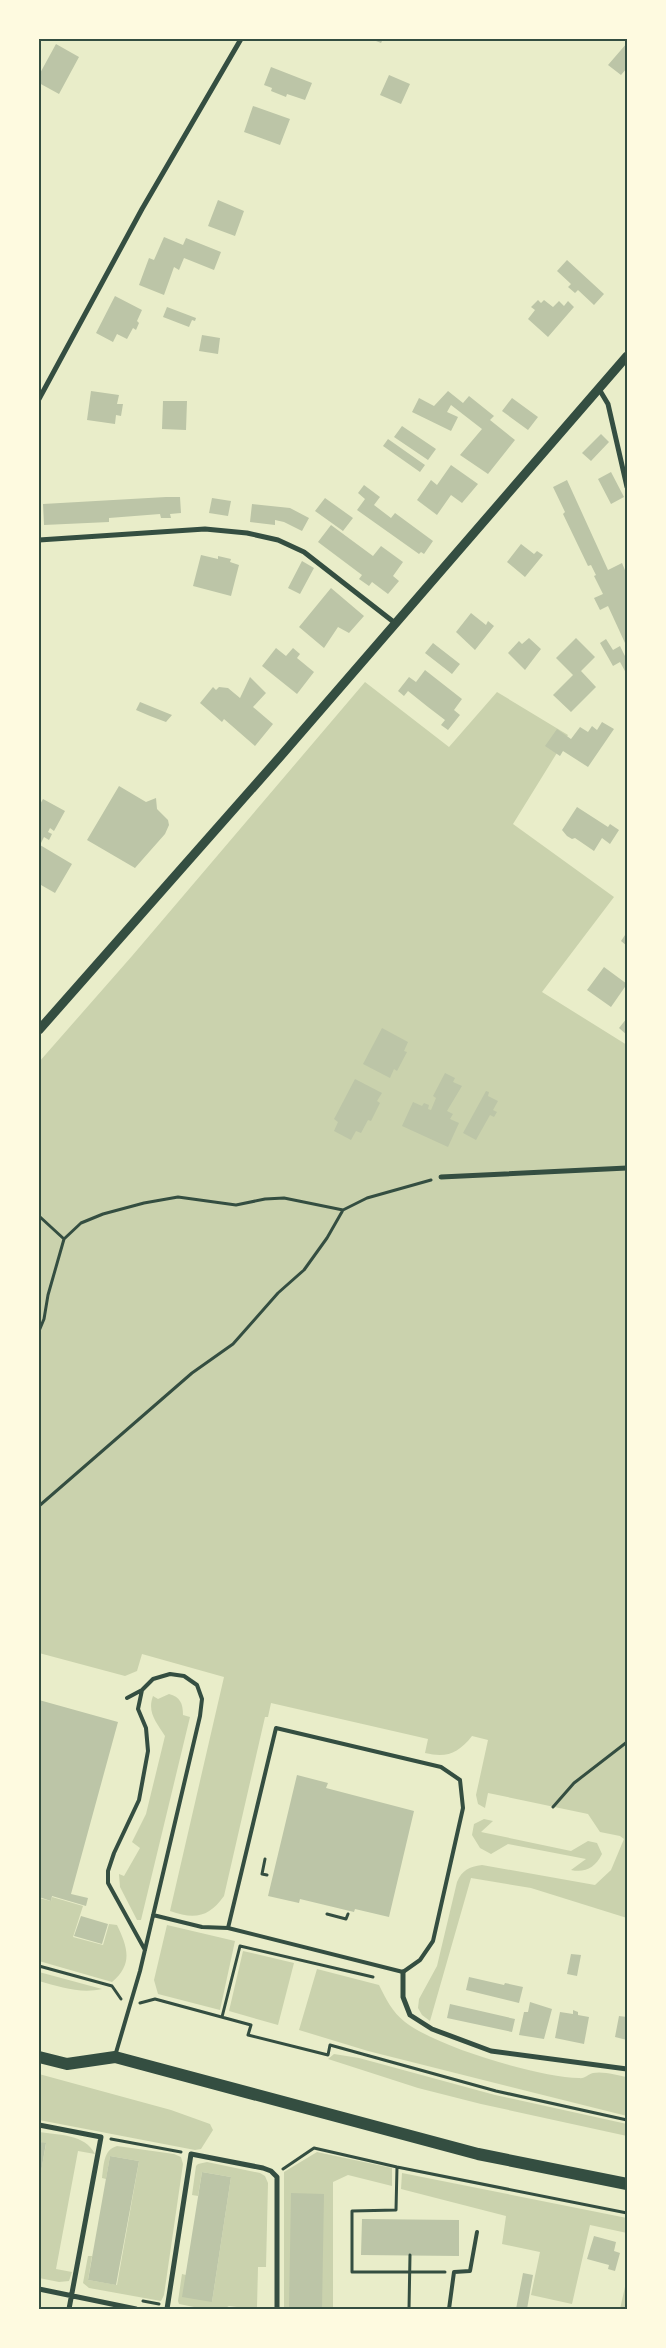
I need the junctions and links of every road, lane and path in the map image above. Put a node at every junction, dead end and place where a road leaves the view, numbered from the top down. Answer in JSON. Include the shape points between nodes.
{"nodes":[{"id":1,"x":241,"y":39,"type":"edge"},
{"id":2,"x":627,"y":356,"type":"edge"},
{"id":3,"x":599,"y":389,"type":"junction"},
{"id":4,"x":39,"y":399,"type":"edge"},
{"id":5,"x":627,"y":487,"type":"edge"},
{"id":6,"x":39,"y":540,"type":"edge"},
{"id":7,"x":395,"y":623,"type":"junction"},
{"id":8,"x":39,"y":1030,"type":"edge"},
{"id":9,"x":627,"y":1168,"type":"edge"},
{"id":10,"x":441,"y":1177,"type":"joint"},
{"id":11,"x":343,"y":1210,"type":"junction"},
{"id":12,"x":39,"y":1216,"type":"edge"},
{"id":13,"x":64,"y":1239,"type":"junction"},
{"id":14,"x":39,"y":1331,"type":"edge"},
{"id":15,"x":39,"y":1506,"type":"edge"},
{"id":16,"x":142,"y":1690,"type":"junction"},
{"id":17,"x":127,"y":1698,"type":"dead end"},
{"id":18,"x":627,"y":1742,"type":"edge"},
{"id":19,"x":552,"y":1806,"type":"dead end"},
{"id":20,"x":265,"y":1859,"type":"dead end"},
{"id":21,"x":267,"y":1876,"type":"dead end"},
{"id":22,"x":326,"y":1914,"type":"dead end"},
{"id":23,"x":348,"y":1914,"type":"dead end"},
{"id":24,"x":154,"y":1915,"type":"junction"},
{"id":25,"x":228,"y":1928,"type":"junction"},
{"id":26,"x":145,"y":1950,"type":"junction"},
{"id":27,"x":402,"y":1972,"type":"junction"},
{"id":28,"x":376,"y":1978,"type":"dead end"},
{"id":29,"x":222,"y":2017,"type":"dead end"},
{"id":30,"x":251,"y":2025,"type":"dead end"},
{"id":31,"x":115,"y":2056,"type":"junction"},
{"id":32,"x":39,"y":2057,"type":"edge"},
{"id":33,"x":627,"y":2069,"type":"edge"},
{"id":34,"x":627,"y":2120,"type":"edge"},
{"id":35,"x":39,"y":2124,"type":"edge"},
{"id":36,"x":101,"y":2137,"type":"junction"},
{"id":37,"x":314,"y":2148,"type":"dead end"},
{"id":38,"x":191,"y":2154,"type":"junction"},
{"id":39,"x":397,"y":2167,"type":"junction"},
{"id":40,"x":627,"y":2184,"type":"edge"},
{"id":41,"x":627,"y":2213,"type":"edge"},
{"id":42,"x":477,"y":2232,"type":"dead end"},
{"id":43,"x":410,"y":2255,"type":"dead end"},
{"id":44,"x":410,"y":2272,"type":"junction"},
{"id":45,"x":454,"y":2272,"type":"junction"},
{"id":46,"x":39,"y":2289,"type":"edge"},
{"id":47,"x":72,"y":2296,"type":"junction"},
{"id":48,"x":141,"y":2301,"type":"dead end"},
{"id":49,"x":159,"y":2304,"type":"dead end"},
{"id":50,"x":69,"y":2309,"type":"edge"},
{"id":51,"x":136,"y":2309,"type":"edge"},
{"id":52,"x":167,"y":2309,"type":"edge"},
{"id":53,"x":277,"y":2309,"type":"edge"},
{"id":54,"x":409,"y":2309,"type":"edge"},
{"id":55,"x":449,"y":2309,"type":"edge"}],
"edges":[{"from":1,"to":4,"type":"street","via":[[147,201]]},
{"from":2,"to":3,"type":"street"},
{"from":3,"to":5,"type":"street","via":[[608,404]]},
{"from":3,"to":7,"type":"street"},
{"from":6,"to":7,"type":"street","via":[[205,529],[278,540],[304,552]]},
{"from":7,"to":8,"type":"street"},
{"from":9,"to":10,"type":"street"},
{"from":10,"to":11,"type":"path","via":[[368,1198]]},
{"from":11,"to":13,"type":"path","via":[[284,1198],[236,1205],[178,1197],[103,1214],[81,1223]]},
{"from":11,"to":15,"type":"path","via":[[304,1270],[278,1293],[233,1344],[192,1373]]},
{"from":12,"to":13,"type":"path"},
{"from":13,"to":14,"type":"path"},
{"from":16,"to":17,"type":"lane"},
{"from":16,"to":24,"type":"lane","via":[[153,1679],[170,1674],[184,1676],[197,1685],[202,1699]]},
{"from":16,"to":26,"type":"lane","via":[[138,1710],[146,1728],[148,1751],[139,1800],[114,1853],[108,1883]]},
{"from":18,"to":19,"type":"path"},
{"from":20,"to":21,"type":"path","via":[[262,1874]]},
{"from":22,"to":23,"type":"path","via":[[346,1919]]},
{"from":24,"to":25,"type":"lane","via":[[202,1927]]},
{"from":24,"to":26,"type":"lane"},
{"from":25,"to":27,"type":"lane"},
{"from":25,"to":27,"type":"lane","via":[[276,1728],[441,1767],[460,1780],[463,1808],[433,1941],[420,1960]]},
{"from":26,"to":31,"type":"lane"},
{"from":27,"to":33,"type":"street","via":[[403,1997],[410,2014],[432,2029],[492,2051]]},
{"from":28,"to":29,"type":"path","via":[[240,1946]]},
{"from":30,"to":34,"type":"path","via":[[248,2035],[328,2055],[330,2045],[496,2091]]},
{"from":31,"to":32,"type":"main road","via":[[67,2064]]},
{"from":31,"to":40,"type":"main road","via":[[478,2154]]},
{"from":35,"to":36,"type":"street"},
{"from":36,"to":38,"type":"path"},
{"from":36,"to":47,"type":"street"},
{"from":37,"to":39,"type":"path"},
{"from":38,"to":52,"type":"street"},
{"from":38,"to":53,"type":"street","via":[[263,2168],[277,2177]]},
{"from":39,"to":41,"type":"path"},
{"from":39,"to":44,"type":"path","via":[[396,2210],[352,2211],[352,2272]]},
{"from":42,"to":45,"type":"lane","via":[[470,2271]]},
{"from":43,"to":44,"type":"path"},
{"from":44,"to":45,"type":"path"},
{"from":44,"to":54,"type":"path"},
{"from":45,"to":55,"type":"lane"},
{"from":46,"to":47,"type":"street"},
{"from":47,"to":50,"type":"street"},
{"from":47,"to":51,"type":"street"},
{"from":48,"to":49,"type":"path"}]}
